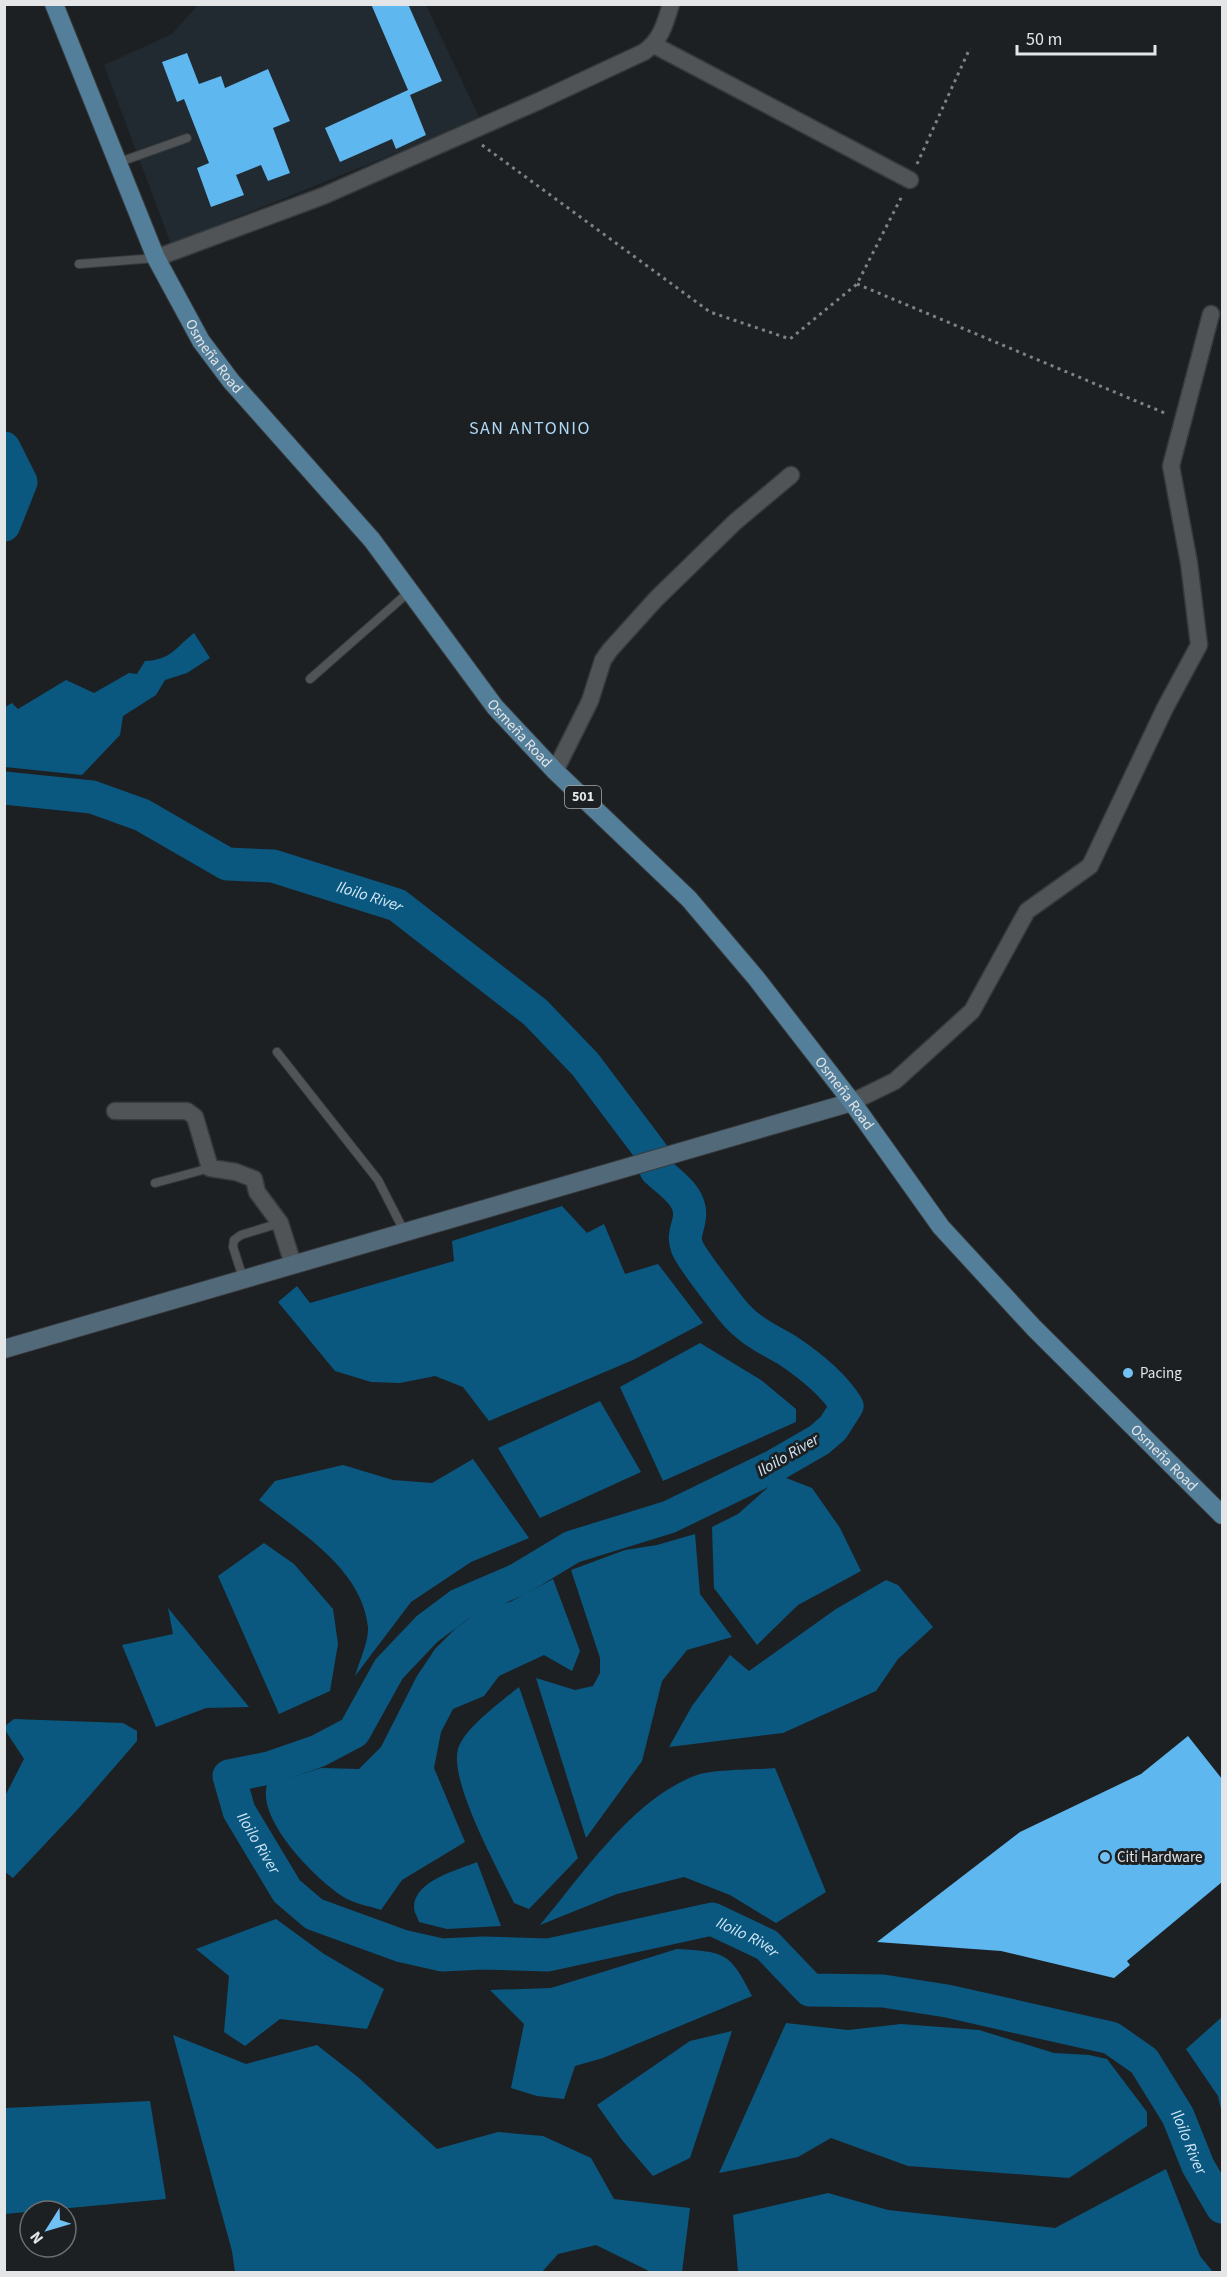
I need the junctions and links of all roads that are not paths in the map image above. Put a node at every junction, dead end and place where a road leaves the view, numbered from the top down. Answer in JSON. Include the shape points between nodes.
{"nodes":[{"id":1,"x":54,"y":4,"type":"edge"},
{"id":2,"x":671,"y":4,"type":"edge"},
{"id":3,"x":654,"y":45,"type":"junction"},
{"id":4,"x":188,"y":138,"type":"dead end"},
{"id":5,"x":117,"y":163,"type":"junction"},
{"id":6,"x":910,"y":180,"type":"road end"},
{"id":7,"x":156,"y":258,"type":"junction"},
{"id":8,"x":79,"y":264,"type":"dead end"},
{"id":9,"x":1211,"y":314,"type":"dead end"},
{"id":10,"x":791,"y":475,"type":"dead end"},
{"id":11,"x":410,"y":591,"type":"junction"},
{"id":12,"x":310,"y":679,"type":"dead end"},
{"id":13,"x":555,"y":771,"type":"junction"},
{"id":14,"x":277,"y":1052,"type":"dead end"},
{"id":15,"x":852,"y":1102,"type":"junction"},
{"id":16,"x":114,"y":1111,"type":"dead end"},
{"id":17,"x":210,"y":1168,"type":"junction"},
{"id":18,"x":154,"y":1183,"type":"dead end"},
{"id":19,"x":280,"y":1223,"type":"junction"},
{"id":20,"x":404,"y":1232,"type":"junction"},
{"id":21,"x":293,"y":1263,"type":"junction"},
{"id":22,"x":243,"y":1278,"type":"junction"},
{"id":23,"x":4,"y":1349,"type":"edge"},
{"id":24,"x":1222,"y":1515,"type":"edge"}],
"edges":[{"from":1,"to":5,"type":"main road","name":"Osmeña Road","number":"501"},
{"from":2,"to":3,"type":"street"},
{"from":3,"to":6,"type":"street"},
{"from":3,"to":7,"type":"street","via":[[323,196]]},
{"from":4,"to":5,"type":"lane"},
{"from":5,"to":7,"type":"main road","name":"Osmeña Road","number":"501"},
{"from":7,"to":8,"type":"lane"},
{"from":7,"to":11,"type":"main road","name":"Osmeña Road","number":"501","via":[[201,341],[231,381],[372,540]]},
{"from":9,"to":15,"type":"street","via":[[1171,466],[1199,645],[1090,866],[1027,911],[972,1011],[896,1081]]},
{"from":10,"to":13,"type":"street","via":[[735,522],[610,650]]},
{"from":11,"to":12,"type":"lane"},
{"from":11,"to":13,"type":"main road","name":"Osmeña Road","number":"501","via":[[495,707]]},
{"from":13,"to":15,"type":"main road","name":"Osmeña Road","number":"501","via":[[689,899]]},
{"from":14,"to":20,"type":"lane","via":[[378,1180]]},
{"from":15,"to":20,"type":"street"},
{"from":15,"to":24,"type":"main road","name":"Osmeña Road","number":"501","via":[[941,1227],[1034,1328]]},
{"from":16,"to":17,"type":"street","via":[[187,1111],[195,1118]]},
{"from":17,"to":18,"type":"lane"},
{"from":17,"to":19,"type":"street","via":[[254,1179],[257,1192]]},
{"from":19,"to":21,"type":"street"},
{"from":19,"to":22,"type":"lane","via":[[234,1240]]},
{"from":20,"to":21,"type":"street"},
{"from":21,"to":22,"type":"street"},
{"from":22,"to":23,"type":"street"}]}
